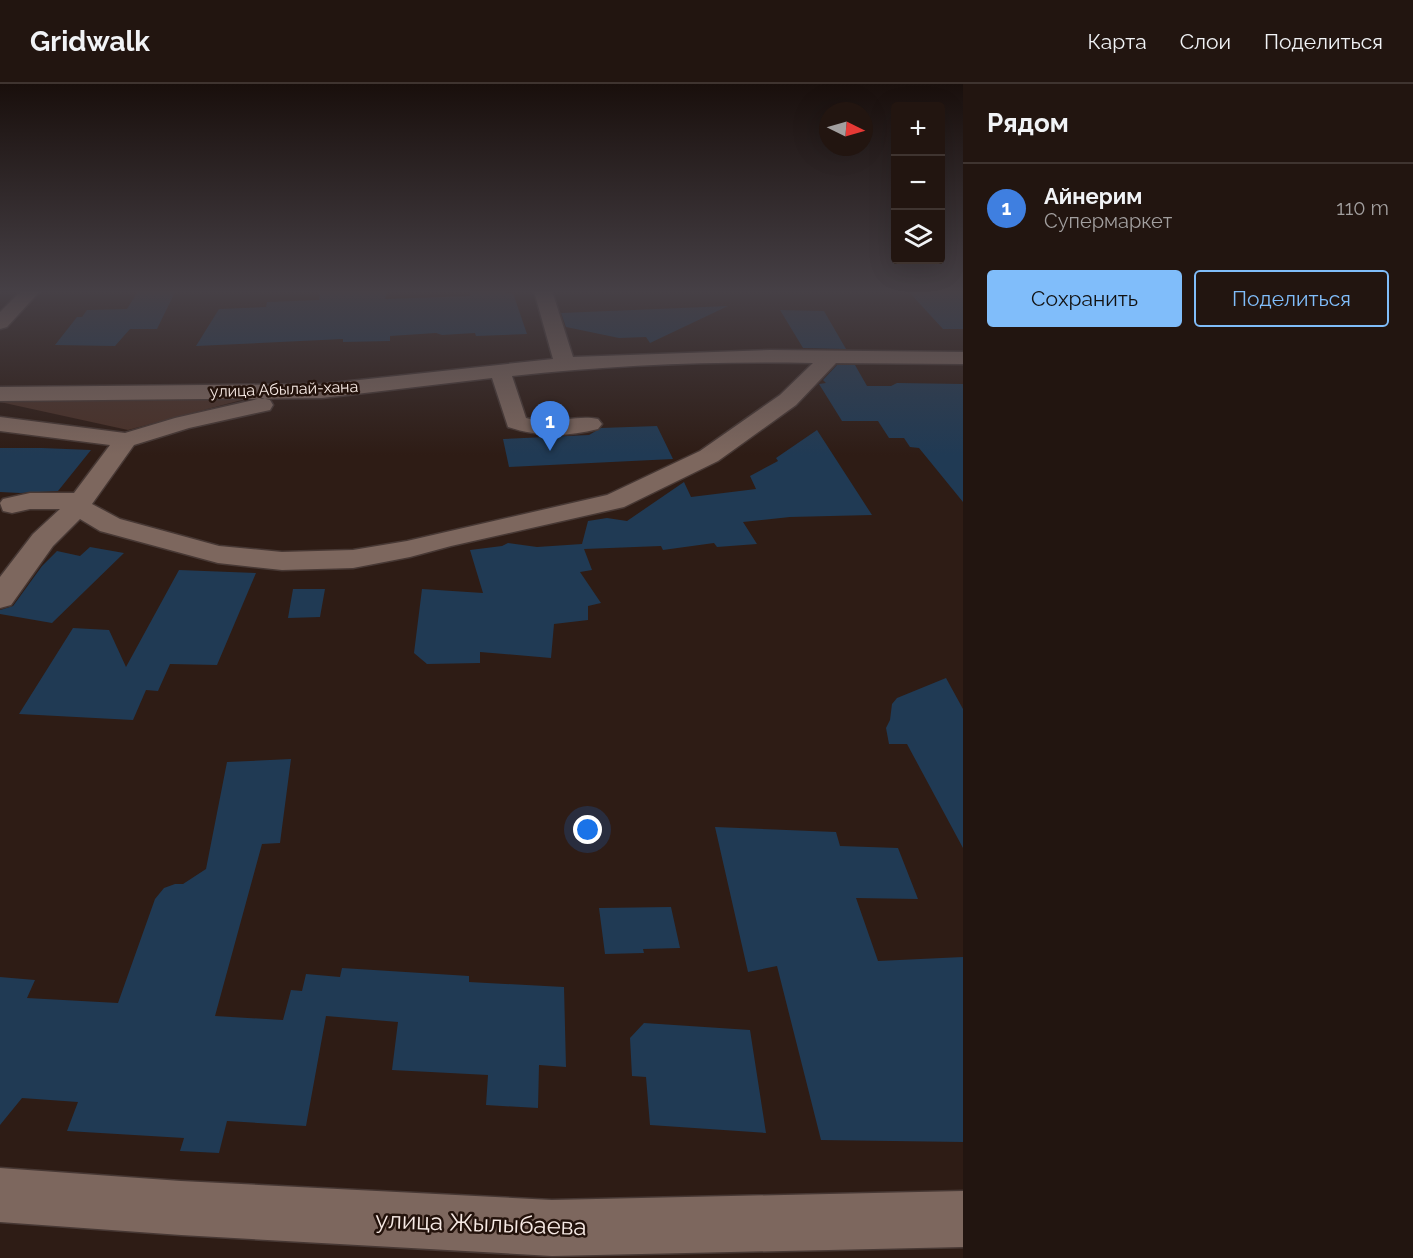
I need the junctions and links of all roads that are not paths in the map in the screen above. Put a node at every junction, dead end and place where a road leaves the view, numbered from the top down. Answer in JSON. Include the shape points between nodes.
{"nodes":[{"id":1,"x":560,"y":346,"type":"edge"},
{"id":2,"x":830,"y":357,"type":"junction"},
{"id":3,"x":963,"y":358,"type":"edge"},
{"id":4,"x":565,"y":364,"type":"junction"},
{"id":5,"x":500,"y":371,"type":"junction"},
{"id":6,"x":322,"y":391,"type":"junction"},
{"id":7,"x":0,"y":394,"type":"edge"},
{"id":8,"x":0,"y":424,"type":"edge"},
{"id":9,"x":590,"y":424,"type":"dead end"},
{"id":10,"x":126,"y":440,"type":"junction"},
{"id":11,"x":79,"y":504,"type":"junction"},
{"id":12,"x":12,"y":505,"type":"dead end"},
{"id":13,"x":0,"y":598,"type":"edge"},
{"id":14,"x":0,"y":1196,"type":"edge"},
{"id":15,"x":963,"y":1219,"type":"edge"}],
"edges":[{"from":1,"to":4,"type":"street"},
{"from":2,"to":3,"type":"street","name":"улица Абылай-хана"},
{"from":2,"to":4,"type":"street","name":"улица Абылай-хана","via":[[674,358]]},
{"from":2,"to":11,"type":"street","via":[[788,400],[709,456],[615,501],[410,549],[353,559],[282,561],[218,554],[110,525]]},
{"from":4,"to":5,"type":"street","name":"улица Абылай-хана"},
{"from":5,"to":6,"type":"street","name":"улица Абылай-хана"},
{"from":5,"to":9,"type":"street","via":[[516,422],[552,428]]},
{"from":6,"to":7,"type":"street","name":"улица Абылай-хана"},
{"from":6,"to":10,"type":"street"},
{"from":8,"to":10,"type":"street"},
{"from":10,"to":11,"type":"street"},
{"from":11,"to":12,"type":"street","via":[[30,501]]},
{"from":11,"to":13,"type":"street","via":[[44,540]]},
{"from":14,"to":15,"type":"street","name":"улица Жылыбаева","via":[[552,1228]]}]}
